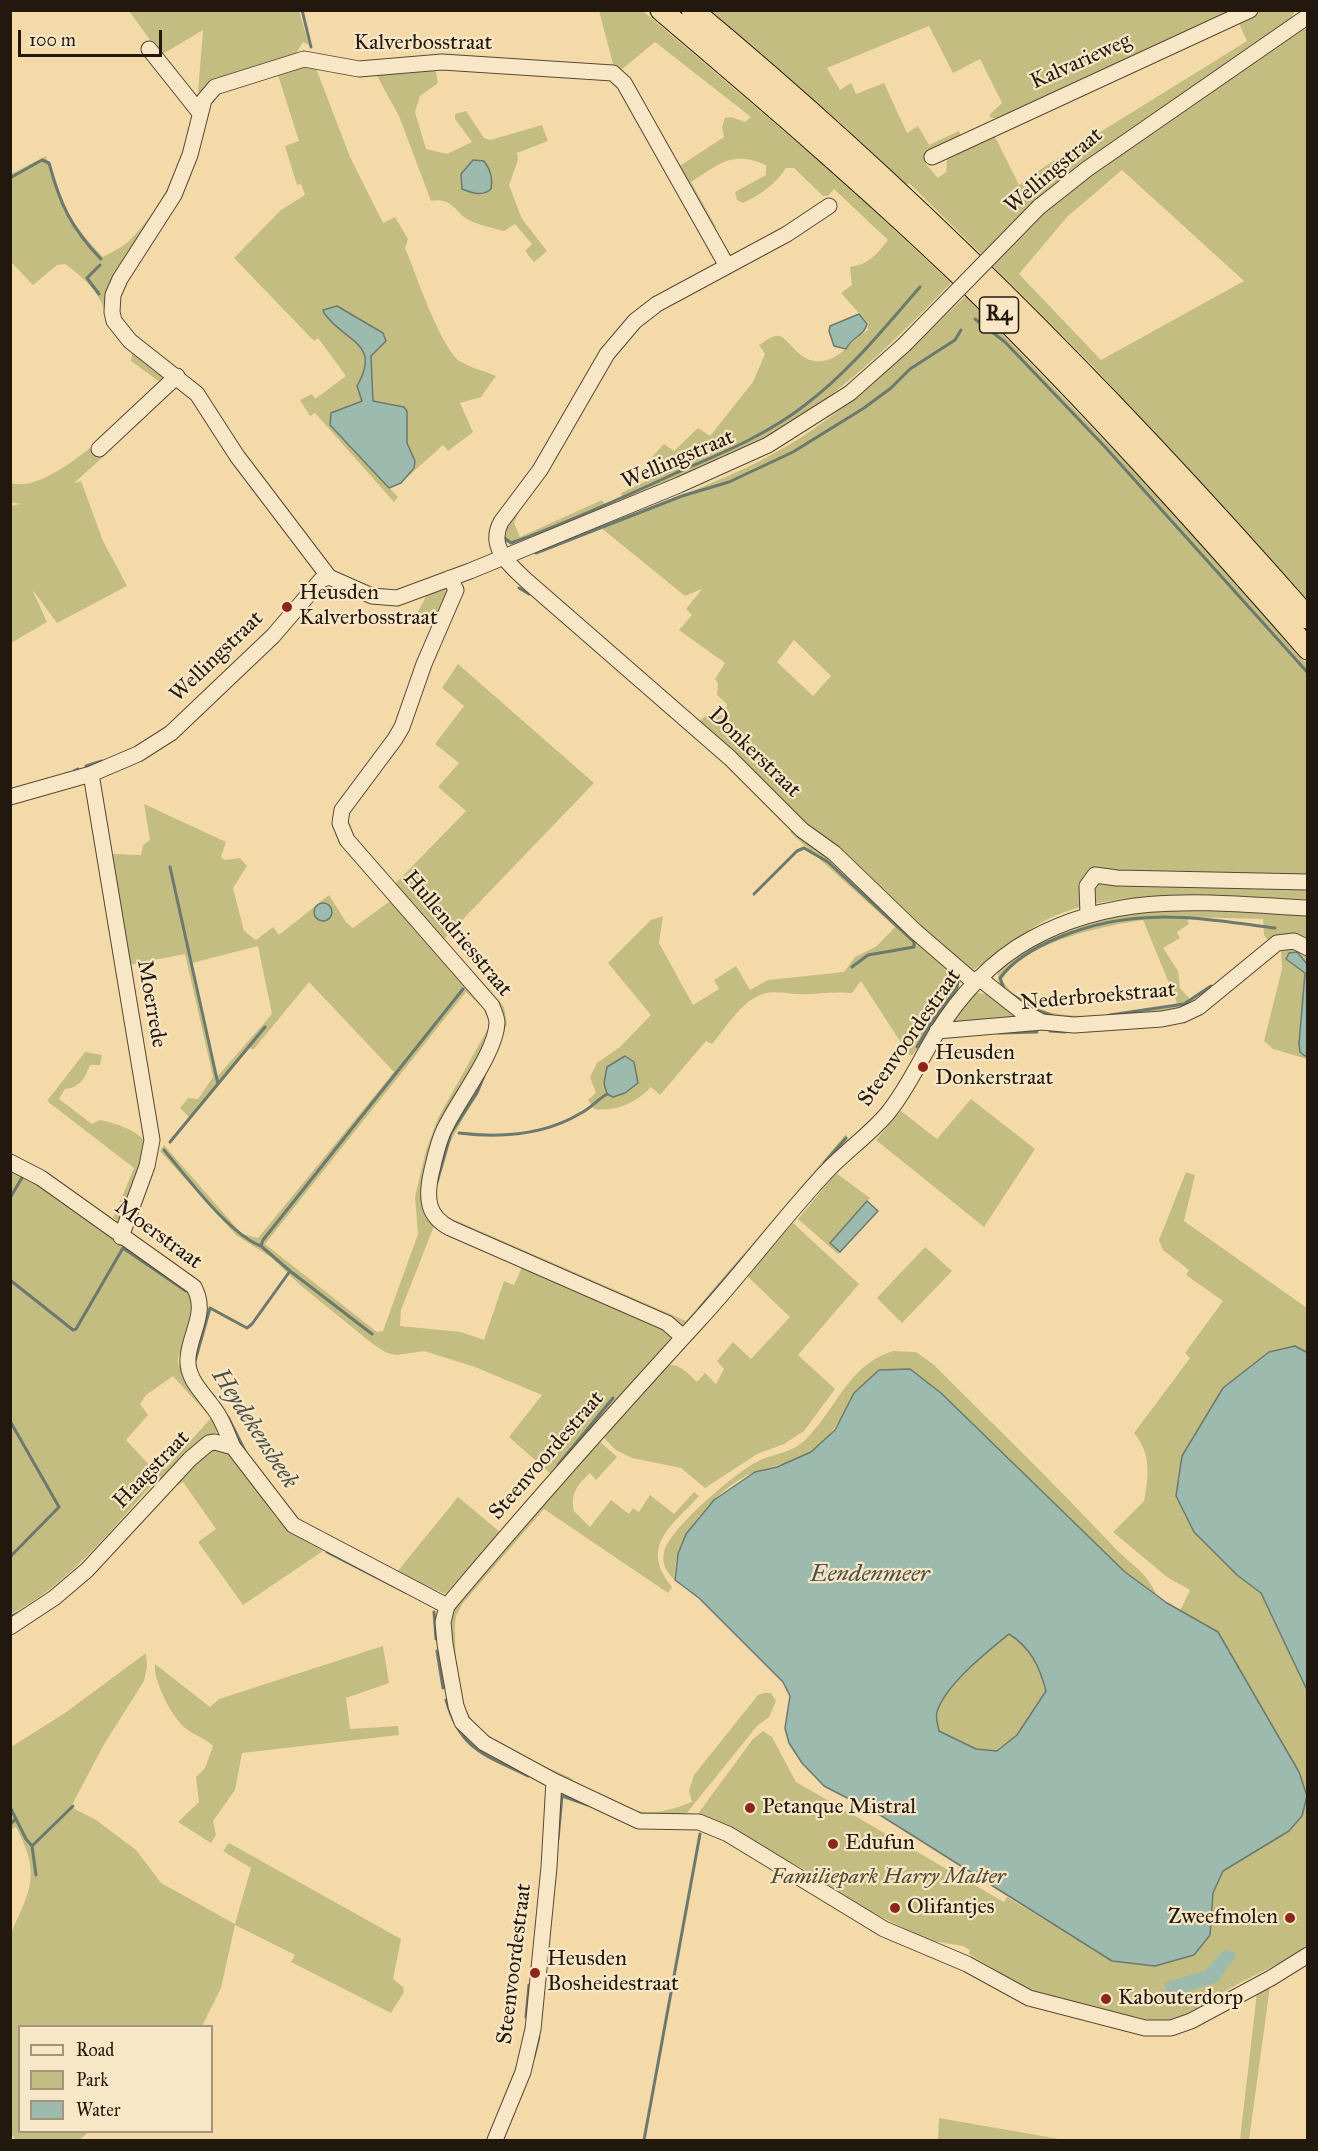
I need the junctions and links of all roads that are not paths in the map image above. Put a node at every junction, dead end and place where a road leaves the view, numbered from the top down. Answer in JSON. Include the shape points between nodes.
{"nodes":[{"id":1,"x":661,"y":10,"type":"edge"},
{"id":2,"x":692,"y":10,"type":"edge"},
{"id":3,"x":1250,"y":10,"type":"edge"},
{"id":4,"x":1306,"y":15,"type":"edge"},
{"id":5,"x":149,"y":49,"type":"dead end"},
{"id":6,"x":200,"y":113,"type":"junction"},
{"id":7,"x":932,"y":157,"type":"dead end"},
{"id":8,"x":829,"y":206,"type":"dead end"},
{"id":9,"x":727,"y":266,"type":"junction"},
{"id":10,"x":177,"y":376,"type":"junction"},
{"id":11,"x":99,"y":449,"type":"dead end"},
{"id":12,"x":502,"y":557,"type":"junction"},
{"id":13,"x":329,"y":577,"type":"junction"},
{"id":14,"x":450,"y":578,"type":"junction"},
{"id":15,"x":1308,"y":618,"type":"edge"},
{"id":16,"x":1308,"y":649,"type":"edge"},
{"id":17,"x":91,"y":774,"type":"junction"},
{"id":18,"x":10,"y":797,"type":"edge"},
{"id":19,"x":1308,"y":882,"type":"edge"},
{"id":20,"x":1308,"y":908,"type":"edge"},
{"id":21,"x":1088,"y":914,"type":"junction"},
{"id":22,"x":1308,"y":948,"type":"edge"},
{"id":23,"x":976,"y":980,"type":"junction"},
{"id":24,"x":1042,"y":1023,"type":"junction"},
{"id":25,"x":938,"y":1031,"type":"junction"},
{"id":26,"x":10,"y":1162,"type":"edge"},
{"id":27,"x":121,"y":1237,"type":"junction"},
{"id":28,"x":683,"y":1336,"type":"junction"},
{"id":29,"x":233,"y":1447,"type":"junction"},
{"id":30,"x":447,"y":1606,"type":"junction"},
{"id":31,"x":10,"y":1627,"type":"edge"},
{"id":32,"x":554,"y":1781,"type":"junction"},
{"id":33,"x":1308,"y":1955,"type":"edge"},
{"id":34,"x":495,"y":2140,"type":"edge"}],
"edges":[{"from":1,"to":16,"type":"highway","number":"R4","via":[[809,136],[958,274],[1097,415]]},
{"from":2,"to":15,"type":"highway","number":"R4","via":[[826,125],[977,264],[1111,400]]},
{"from":3,"to":7,"type":"street","name":"Kalvarieweg"},
{"from":4,"to":12,"type":"street","name":"Wellingstraat","bridge":true,"via":[[1039,207],[904,345],[850,393],[768,445]]},
{"from":5,"to":6,"type":"street"},
{"from":6,"to":9,"type":"street","name":"Kalverbosstraat","via":[[204,100],[215,87],[304,59],[359,69],[442,62],[613,73],[624,83]]},
{"from":6,"to":10,"type":"street","name":"Kalverbosstraat","via":[[190,155],[174,195],[113,295],[114,321],[130,341]]},
{"from":8,"to":9,"type":"street"},
{"from":9,"to":12,"type":"street","via":[[657,304],[620,338],[592,376],[540,470],[496,530]]},
{"from":10,"to":11,"type":"street"},
{"from":10,"to":13,"type":"street","name":"Kalverbosstraat","via":[[207,406],[237,456]]},
{"from":12,"to":14,"type":"street","name":"Wellingstraat"},
{"from":12,"to":23,"type":"street","name":"Donkerstraat","via":[[730,758],[802,830],[834,853],[916,932]]},
{"from":13,"to":14,"type":"street","name":"Wellingstraat","via":[[372,597],[383,598],[397,598]]},
{"from":13,"to":17,"type":"street","name":"Wellingstraat","via":[[321,580],[273,636],[171,733]]},
{"from":14,"to":28,"type":"street","name":"Hullendriesstraat","via":[[455,596],[439,627],[402,727],[342,810],[340,822],[347,840],[492,1006],[496,1016],[494,1036],[442,1135],[428,1189],[429,1208],[433,1216],[450,1228],[667,1323]]},
{"from":17,"to":18,"type":"street","name":"Wellingstraat"},
{"from":17,"to":27,"type":"street","name":"Moerrede","via":[[152,1140],[147,1166]]},
{"from":19,"to":21,"type":"street","via":[[1095,875],[1087,885]]},
{"from":20,"to":21,"type":"street","name":"Steenvoordestraat","via":[[1171,902],[1119,906]]},
{"from":21,"to":23,"type":"street","name":"Steenvoordestraat","via":[[1032,938]]},
{"from":22,"to":24,"type":"street","name":"Nederbroekstraat","via":[[1294,941],[1277,943],[1198,1007],[1182,1015],[1074,1025]]},
{"from":23,"to":24,"type":"street","name":"Donkerstraat"},
{"from":23,"to":25,"type":"street","name":"Steenvoordestraat"},
{"from":24,"to":25,"type":"street","name":"Nederbroekstraat"},
{"from":25,"to":28,"type":"street","name":"Steenvoordestraat","via":[[885,1117],[828,1170]]},
{"from":26,"to":27,"type":"street","name":"Moerstraat","via":[[41,1178]]},
{"from":27,"to":29,"type":"street","name":"Moerstraat","via":[[176,1273],[198,1294],[201,1313],[190,1349],[189,1369],[193,1381],[220,1417]]},
{"from":28,"to":30,"type":"street","name":"Steenvoordestraat"},
{"from":29,"to":30,"type":"street","via":[[293,1525]]},
{"from":29,"to":31,"type":"street","name":"Haagstraat","via":[[209,1443],[87,1570]]},
{"from":30,"to":32,"type":"street","via":[[443,1622],[445,1648],[462,1722],[484,1743]]},
{"from":32,"to":33,"type":"street","via":[[639,1821],[699,1822],[884,1929],[967,1964],[1016,1992],[1137,2026],[1164,2029],[1181,2025]]},
{"from":32,"to":34,"type":"street","name":"Steenvoordestraat","via":[[533,2029],[523,2072]]}]}
